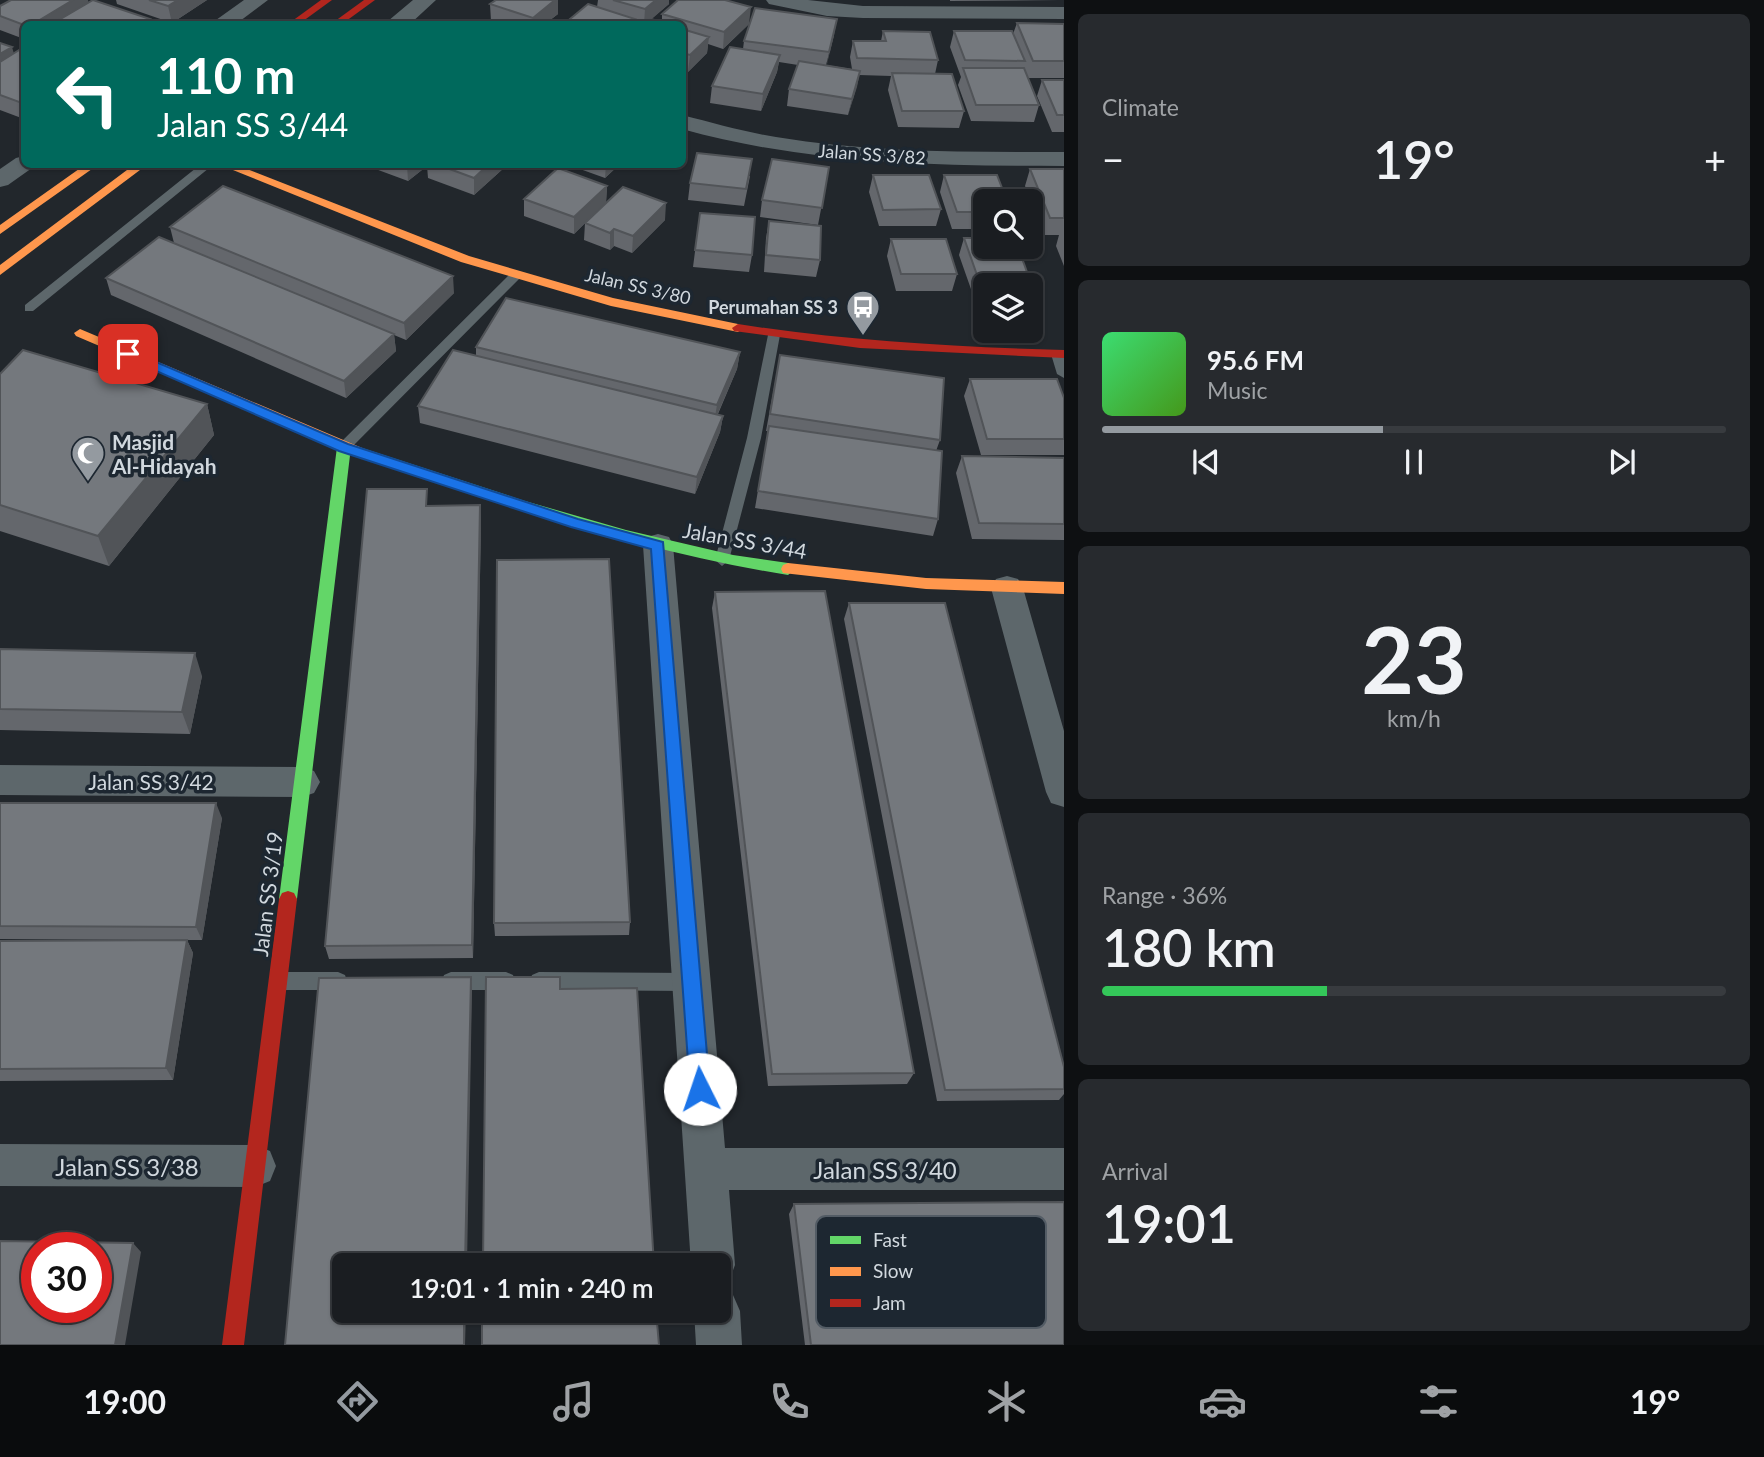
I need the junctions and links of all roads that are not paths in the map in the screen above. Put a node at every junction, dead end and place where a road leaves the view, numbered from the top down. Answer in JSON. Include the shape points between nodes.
{"nodes":[{"id":1,"x":258,"y":0,"type":"edge"},
{"id":2,"x":327,"y":0,"type":"edge"},
{"id":3,"x":370,"y":0,"type":"edge"},
{"id":4,"x":426,"y":0,"type":"edge"},
{"id":5,"x":776,"y":0,"type":"edge"},
{"id":6,"x":1064,"y":13,"type":"edge"},
{"id":7,"x":227,"y":21,"type":"edge"},
{"id":8,"x":297,"y":21,"type":"edge"},
{"id":9,"x":340,"y":21,"type":"edge"},
{"id":10,"x":398,"y":21,"type":"edge"},
{"id":11,"x":686,"y":123,"type":"edge"},
{"id":12,"x":1064,"y":159,"type":"edge"},
{"id":13,"x":21,"y":165,"type":"edge"},
{"id":14,"x":88,"y":168,"type":"edge"},
{"id":15,"x":138,"y":168,"type":"edge"},
{"id":16,"x":204,"y":168,"type":"edge"},
{"id":17,"x":233,"y":168,"type":"edge"},
{"id":18,"x":0,"y":180,"type":"edge"},
{"id":19,"x":0,"y":230,"type":"edge"},
{"id":20,"x":0,"y":271,"type":"edge"},
{"id":21,"x":516,"y":275,"type":"junction"},
{"id":22,"x":29,"y":308,"type":"dead end"},
{"id":23,"x":80,"y":333,"type":"dead end"},
{"id":24,"x":774,"y":335,"type":"junction"},
{"id":25,"x":1060,"y":354,"type":"edge"},
{"id":26,"x":1064,"y":374,"type":"edge"},
{"id":27,"x":344,"y":447,"type":"junction"},
{"id":28,"x":658,"y":545,"type":"junction"},
{"id":29,"x":722,"y":560,"type":"junction"},
{"id":30,"x":1007,"y":588,"type":"junction"},
{"id":31,"x":1064,"y":588,"type":"edge"},
{"id":32,"x":0,"y":780,"type":"edge"},
{"id":33,"x":302,"y":782,"type":"junction"},
{"id":34,"x":1064,"y":792,"type":"edge"},
{"id":35,"x":278,"y":981,"type":"junction"},
{"id":36,"x":360,"y":981,"type":"edge"},
{"id":37,"x":429,"y":981,"type":"edge"},
{"id":38,"x":692,"y":982,"type":"junction"},
{"id":39,"x":0,"y":1166,"type":"edge"},
{"id":40,"x":255,"y":1166,"type":"junction"},
{"id":41,"x":706,"y":1169,"type":"junction"},
{"id":42,"x":1064,"y":1169,"type":"edge"},
{"id":43,"x":712,"y":1253,"type":"edge"},
{"id":44,"x":718,"y":1323,"type":"edge"},
{"id":45,"x":233,"y":1345,"type":"edge"},
{"id":46,"x":719,"y":1345,"type":"edge"}],
"edges":[{"from":1,"to":7,"type":"street"},
{"from":2,"to":8,"type":"street"},
{"from":3,"to":9,"type":"street"},
{"from":4,"to":10,"type":"street"},
{"from":5,"to":6,"type":"street","via":[[863,12]]},
{"from":11,"to":12,"type":"street","name":"Jalan SS 3/82","via":[[738,138],[834,154]]},
{"from":13,"to":18,"type":"street"},
{"from":14,"to":19,"type":"street"},
{"from":15,"to":20,"type":"street"},
{"from":16,"to":22,"type":"lane"},
{"from":17,"to":21,"type":"street","name":"Jalan SS 3/80"},
{"from":21,"to":24,"type":"street","name":"Jalan SS 3/80","via":[[632,306]]},
{"from":21,"to":27,"type":"lane"},
{"from":23,"to":27,"type":"street","name":"Jalan SS 3/44"},
{"from":24,"to":25,"type":"street","name":"Jalan SS 3/80","via":[[976,354]]},
{"from":24,"to":29,"type":"lane","via":[[754,438]]},
{"from":25,"to":26,"type":"lane"},
{"from":27,"to":28,"type":"street","name":"Jalan SS 3/44"},
{"from":27,"to":33,"type":"street","name":"Jalan SS 3/19"},
{"from":28,"to":29,"type":"street","name":"Jalan SS 3/44"},
{"from":28,"to":38,"type":"street"},
{"from":29,"to":30,"type":"street","name":"Jalan SS 3/44","via":[[845,577]]},
{"from":30,"to":31,"type":"street","name":"Jalan SS 3/44"},
{"from":30,"to":34,"type":"street"},
{"from":32,"to":33,"type":"street","name":"Jalan SS 3/42"},
{"from":33,"to":35,"type":"street","name":"Jalan SS 3/19"},
{"from":35,"to":36,"type":"lane"},
{"from":35,"to":40,"type":"street","name":"Jalan SS 3/19"},
{"from":37,"to":38,"type":"lane"},
{"from":38,"to":41,"type":"street"},
{"from":39,"to":40,"type":"street","name":"Jalan SS 3/38"},
{"from":40,"to":45,"type":"street","name":"Jalan SS 3/19"},
{"from":41,"to":42,"type":"street","name":"Jalan SS 3/40"},
{"from":41,"to":43,"type":"street"},
{"from":44,"to":46,"type":"street"}]}
